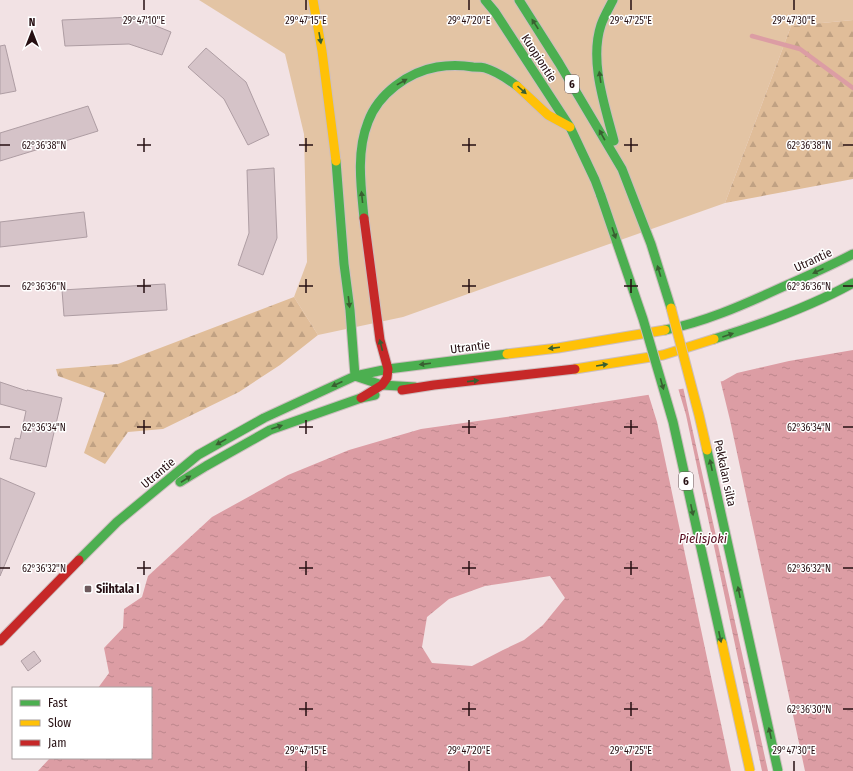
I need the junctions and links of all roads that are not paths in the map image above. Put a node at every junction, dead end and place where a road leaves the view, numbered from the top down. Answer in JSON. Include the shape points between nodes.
{"nodes":[{"id":1,"x":313,"y":0,"type":"edge"},
{"id":2,"x":485,"y":0,"type":"edge"},
{"id":3,"x":519,"y":0,"type":"edge"},
{"id":4,"x":613,"y":0,"type":"edge"},
{"id":5,"x":570,"y":127,"type":"junction"},
{"id":6,"x":622,"y":169,"type":"junction"},
{"id":7,"x":628,"y":186,"type":"joint"},
{"id":8,"x":853,"y":254,"type":"edge"},
{"id":9,"x":853,"y":283,"type":"edge"},
{"id":10,"x":388,"y":369,"type":"junction"},
{"id":11,"x":356,"y":376,"type":"junction"},
{"id":12,"x":382,"y":385,"type":"junction"},
{"id":13,"x":415,"y":387,"type":"junction"},
{"id":14,"x":361,"y":398,"type":"junction"},
{"id":15,"x":117,"y":522,"type":"junction"},
{"id":16,"x":0,"y":641,"type":"edge"},
{"id":17,"x":750,"y":771,"type":"edge"},
{"id":18,"x":778,"y":771,"type":"edge"}],
"edges":[{"from":1,"to":11,"type":"main road","one_way":true,"via":[[336,155]]},
{"from":2,"to":5,"type":"main road","name":"Kuopiontie","number":"6"},
{"from":6,"to":3,"type":"main road","name":"Kuopiontie","number":"6","one_way":true},
{"from":6,"to":4,"type":"main road","one_way":true,"via":[[602,90],[597,55],[600,27]]},
{"from":10,"to":5,"type":"main road","one_way":true,"via":[[380,340],[361,189],[361,146],[368,121],[380,100],[396,85],[417,73],[436,67],[460,65],[486,68],[519,87],[548,115]]},
{"from":5,"to":17,"type":"main road","name":"Kuopiontie","number":"6","one_way":true,"bridge":true,"via":[[601,196],[643,319],[673,422]]},
{"from":6,"to":7,"type":"main road","name":"Kuopiontie","number":"6"},
{"from":18,"to":7,"type":"main road","name":"Pekkalan silta","number":"6","one_way":true,"bridge":true,"via":[[699,415],[651,244]]},
{"from":8,"to":10,"type":"main road","name":"Utrantie","one_way":true,"via":[[738,307],[680,327],[558,348]]},
{"from":13,"to":9,"type":"main road","name":"Utrantie","one_way":true,"via":[[561,372],[663,355],[774,319]]},
{"from":10,"to":11,"type":"main road","name":"Utrantie"},
{"from":10,"to":12,"type":"main road","via":[[387,378]]},
{"from":11,"to":12,"type":"main road"},
{"from":11,"to":15,"type":"main road","name":"Utrantie","one_way":true,"via":[[264,418],[198,455]]},
{"from":12,"to":13,"type":"main road"},
{"from":12,"to":14,"type":"main road"},
{"from":13,"to":14,"type":"main road","name":"Utrantie"},
{"from":15,"to":14,"type":"main road","name":"Utrantie","one_way":true,"via":[[206,466],[270,430]]},
{"from":15,"to":16,"type":"main road","name":"Utrantie"}]}
